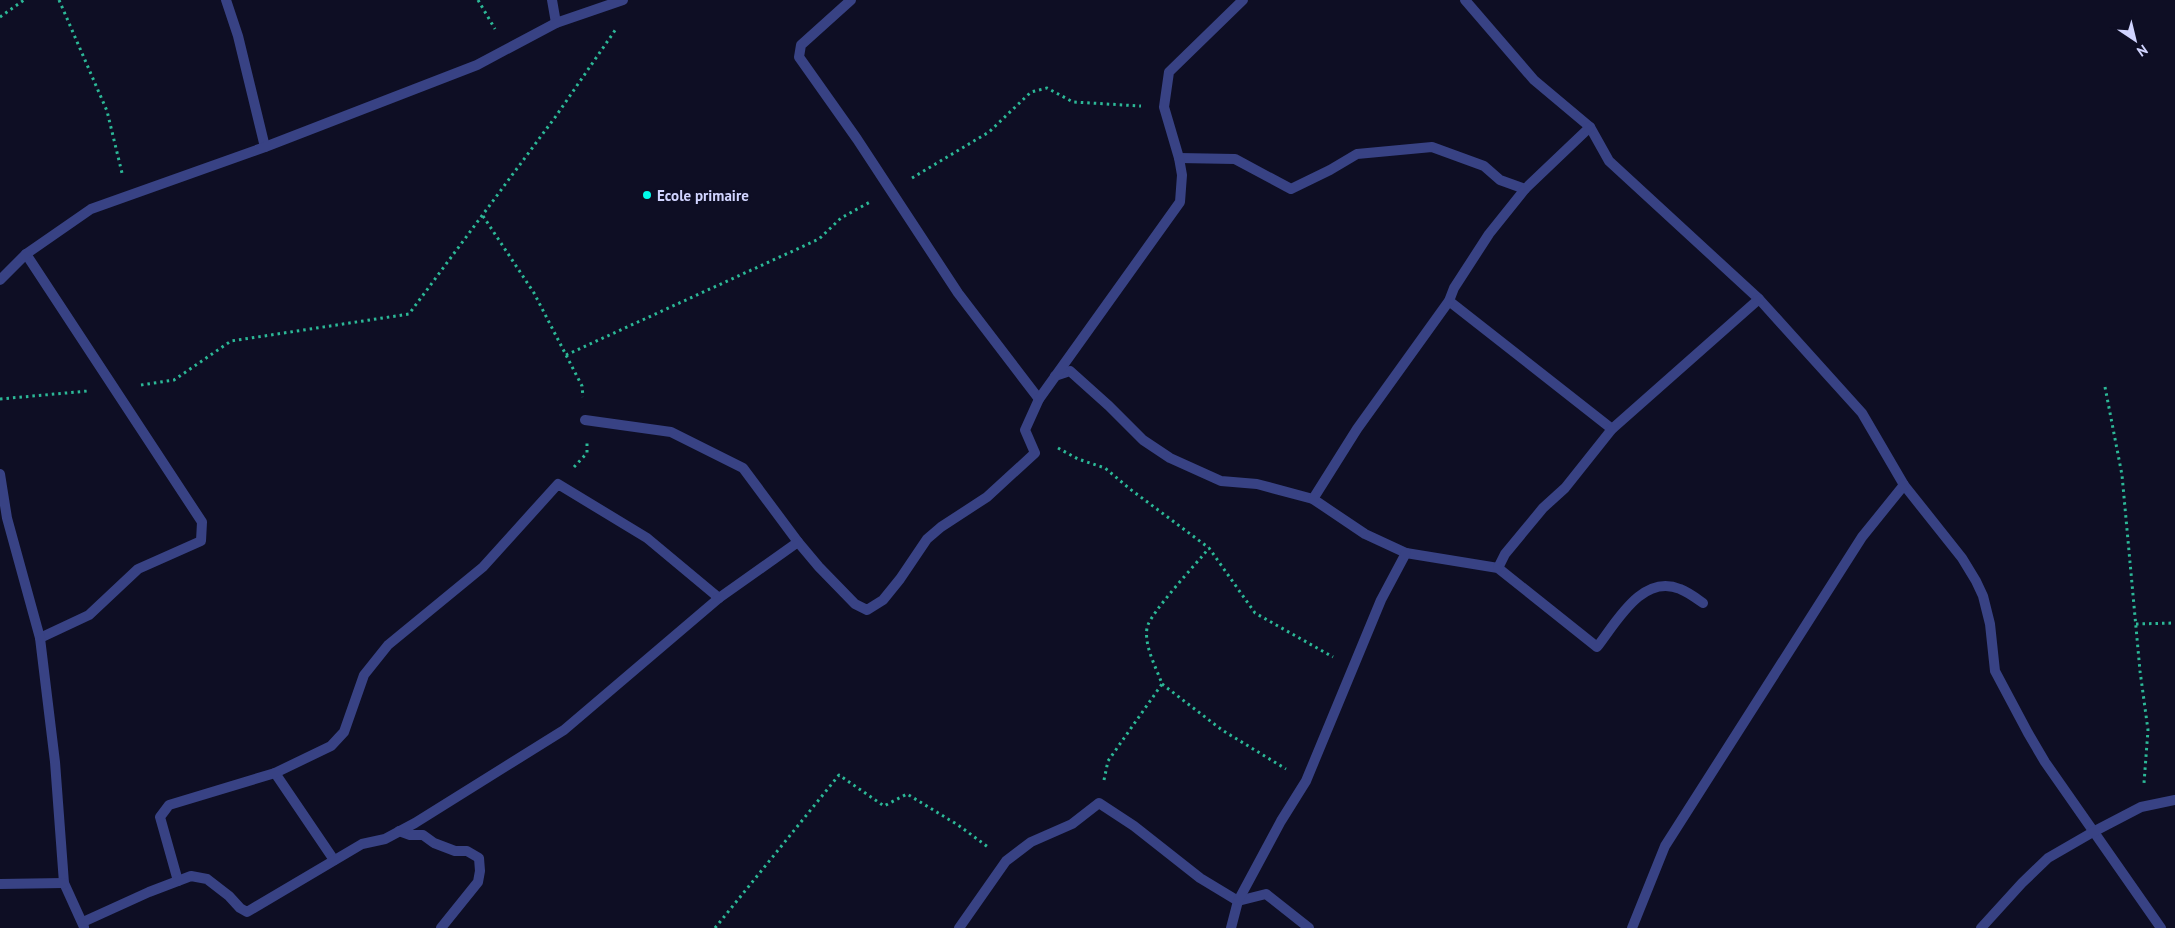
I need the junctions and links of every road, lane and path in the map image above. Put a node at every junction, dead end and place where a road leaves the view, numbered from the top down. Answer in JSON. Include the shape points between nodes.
{"nodes":[{"id":1,"x":24,"y":0,"type":"edge"},
{"id":2,"x":60,"y":0,"type":"edge"},
{"id":3,"x":226,"y":0,"type":"edge"},
{"id":4,"x":478,"y":0,"type":"edge"},
{"id":5,"x":552,"y":0,"type":"edge"},
{"id":6,"x":623,"y":0,"type":"edge"},
{"id":7,"x":851,"y":0,"type":"edge"},
{"id":8,"x":1243,"y":0,"type":"edge"},
{"id":9,"x":1465,"y":0,"type":"edge"},
{"id":10,"x":0,"y":17,"type":"edge"},
{"id":11,"x":556,"y":23,"type":"junction"},
{"id":12,"x":620,"y":23,"type":"dead end"},
{"id":13,"x":507,"y":50,"type":"junction"},
{"id":14,"x":1164,"y":107,"type":"junction"},
{"id":15,"x":1590,"y":127,"type":"junction"},
{"id":16,"x":265,"y":146,"type":"junction"},
{"id":17,"x":1179,"y":158,"type":"junction"},
{"id":18,"x":1526,"y":189,"type":"junction"},
{"id":19,"x":891,"y":190,"type":"junction"},
{"id":20,"x":128,"y":196,"type":"junction"},
{"id":21,"x":483,"y":216,"type":"junction"},
{"id":22,"x":26,"y":254,"type":"junction"},
{"id":23,"x":0,"y":280,"type":"edge"},
{"id":24,"x":1759,"y":299,"type":"junction"},
{"id":25,"x":1449,"y":301,"type":"junction"},
{"id":26,"x":566,"y":355,"type":"junction"},
{"id":27,"x":1055,"y":376,"type":"junction"},
{"id":28,"x":2105,"y":387,"type":"dead end"},
{"id":29,"x":114,"y":389,"type":"junction"},
{"id":30,"x":1039,"y":398,"type":"junction"},
{"id":31,"x":0,"y":399,"type":"edge"},
{"id":32,"x":585,"y":420,"type":"junction"},
{"id":33,"x":1612,"y":429,"type":"junction"},
{"id":34,"x":1025,"y":430,"type":"junction"},
{"id":35,"x":0,"y":474,"type":"edge"},
{"id":36,"x":558,"y":484,"type":"junction"},
{"id":37,"x":1904,"y":485,"type":"junction"},
{"id":38,"x":1313,"y":499,"type":"junction"},
{"id":39,"x":798,"y":542,"type":"junction"},
{"id":40,"x":1209,"y":548,"type":"junction"},
{"id":41,"x":1406,"y":553,"type":"junction"},
{"id":42,"x":1498,"y":568,"type":"junction"},
{"id":43,"x":719,"y":598,"type":"junction"},
{"id":44,"x":1703,"y":603,"type":"dead end"},
{"id":45,"x":2175,"y":623,"type":"edge"},
{"id":46,"x":2136,"y":624,"type":"junction"},
{"id":47,"x":40,"y":638,"type":"junction"},
{"id":48,"x":1353,"y":668,"type":"junction"},
{"id":49,"x":1162,"y":684,"type":"junction"},
{"id":50,"x":275,"y":774,"type":"junction"},
{"id":51,"x":1306,"y":781,"type":"junction"},
{"id":52,"x":2175,"y":800,"type":"edge"},
{"id":53,"x":1099,"y":803,"type":"junction"},
{"id":54,"x":2141,"y":808,"type":"junction"},
{"id":55,"x":399,"y":831,"type":"junction"},
{"id":56,"x":2093,"y":832,"type":"junction"},
{"id":57,"x":334,"y":860,"type":"junction"},
{"id":58,"x":1006,"y":861,"type":"junction"},
{"id":59,"x":178,"y":881,"type":"junction"},
{"id":60,"x":64,"y":883,"type":"junction"},
{"id":61,"x":0,"y":884,"type":"edge"},
{"id":62,"x":1238,"y":901,"type":"junction"},
{"id":63,"x":84,"y":925,"type":"edge"},
{"id":64,"x":442,"y":928,"type":"edge"},
{"id":65,"x":715,"y":928,"type":"edge"},
{"id":66,"x":959,"y":928,"type":"edge"},
{"id":67,"x":1231,"y":928,"type":"edge"},
{"id":68,"x":1309,"y":928,"type":"edge"},
{"id":69,"x":1632,"y":928,"type":"edge"},
{"id":70,"x":1981,"y":928,"type":"edge"},
{"id":71,"x":2161,"y":928,"type":"edge"}],
"edges":[{"from":1,"to":10,"type":"path"},
{"from":2,"to":20,"type":"path","via":[[106,111]]},
{"from":3,"to":16,"type":"street"},
{"from":4,"to":13,"type":"path"},
{"from":5,"to":11,"type":"street"},
{"from":6,"to":11,"type":"street"},
{"from":7,"to":19,"type":"street","via":[[801,45],[799,57]]},
{"from":8,"to":14,"type":"street","via":[[1169,72]]},
{"from":9,"to":15,"type":"street","via":[[1534,80]]},
{"from":11,"to":13,"type":"street"},
{"from":12,"to":21,"type":"path"},
{"from":13,"to":16,"type":"street","via":[[477,65]]},
{"from":14,"to":17,"type":"street"},
{"from":14,"to":19,"type":"path","via":[[1073,102],[1047,88],[1031,92],[989,132]]},
{"from":15,"to":18,"type":"street"},
{"from":15,"to":24,"type":"street","via":[[1609,161]]},
{"from":16,"to":20,"type":"street"},
{"from":17,"to":18,"type":"street","via":[[1236,159],[1291,189],[1357,154],[1432,146],[1484,166],[1500,180]]},
{"from":17,"to":27,"type":"street","via":[[1182,175],[1180,202]]},
{"from":18,"to":25,"type":"street","via":[[1489,234]]},
{"from":19,"to":26,"type":"path","via":[[841,218],[819,239]]},
{"from":19,"to":30,"type":"street","via":[[958,293]]},
{"from":20,"to":22,"type":"street","via":[[90,209]]},
{"from":21,"to":26,"type":"path","via":[[534,293]]},
{"from":21,"to":29,"type":"path","via":[[409,314],[231,341],[174,380]]},
{"from":22,"to":23,"type":"street"},
{"from":22,"to":29,"type":"street"},
{"from":24,"to":33,"type":"street"},
{"from":24,"to":37,"type":"street","via":[[1862,413]]},
{"from":25,"to":33,"type":"street"},
{"from":25,"to":38,"type":"street","via":[[1357,428]]},
{"from":26,"to":32,"type":"path","via":[[582,386]]},
{"from":27,"to":30,"type":"street"},
{"from":27,"to":38,"type":"street","via":[[1070,371],[1144,440],[1199,472],[1221,481],[1257,484]]},
{"from":28,"to":46,"type":"path","via":[[2122,476]]},
{"from":29,"to":31,"type":"path"},
{"from":29,"to":47,"type":"street","via":[[202,522],[201,541],[138,569],[89,615]]},
{"from":30,"to":34,"type":"street"},
{"from":32,"to":36,"type":"path","via":[[587,453]]},
{"from":32,"to":39,"type":"street","via":[[670,432],[743,468]]},
{"from":33,"to":42,"type":"street","via":[[1571,481],[1543,508],[1510,548]]},
{"from":34,"to":39,"type":"street","via":[[1035,453],[987,497],[927,539],[883,600],[866,610],[855,604]]},
{"from":34,"to":40,"type":"path","via":[[1078,459],[1105,468]]},
{"from":35,"to":47,"type":"street","via":[[7,518]]},
{"from":36,"to":43,"type":"street","via":[[647,538]]},
{"from":36,"to":50,"type":"street","via":[[483,567],[388,645],[364,675],[344,732],[330,746]]},
{"from":37,"to":56,"type":"street","via":[[1962,558],[1976,581],[1990,624],[1995,671],[2045,762]]},
{"from":37,"to":69,"type":"street","via":[[1862,537],[1666,846]]},
{"from":38,"to":41,"type":"street","via":[[1365,534]]},
{"from":39,"to":43,"type":"street"},
{"from":40,"to":48,"type":"path","via":[[1254,613]]},
{"from":40,"to":49,"type":"path","via":[[1147,626],[1147,642]]},
{"from":41,"to":42,"type":"street"},
{"from":41,"to":48,"type":"street","via":[[1381,600]]},
{"from":42,"to":44,"type":"street","via":[[1597,647],[1636,597],[1650,589],[1663,585],[1679,588]]},
{"from":43,"to":55,"type":"street","via":[[564,730]]},
{"from":45,"to":46,"type":"path"},
{"from":46,"to":54,"type":"path","via":[[2148,730]]},
{"from":47,"to":60,"type":"street","via":[[55,762]]},
{"from":48,"to":51,"type":"street"},
{"from":49,"to":51,"type":"path","via":[[1222,730]]},
{"from":49,"to":53,"type":"path","via":[[1108,761]]},
{"from":50,"to":57,"type":"street"},
{"from":50,"to":59,"type":"street","via":[[169,805],[160,817]]},
{"from":51,"to":62,"type":"street"},
{"from":52,"to":54,"type":"street"},
{"from":53,"to":58,"type":"street","via":[[1072,824],[1031,842]]},
{"from":53,"to":62,"type":"street","via":[[1200,878]]},
{"from":54,"to":56,"type":"street"},
{"from":55,"to":57,"type":"street","via":[[384,839],[362,844]]},
{"from":55,"to":64,"type":"street","via":[[423,835],[434,843],[455,851],[468,851],[479,858],[478,882]]},
{"from":56,"to":70,"type":"street","via":[[2048,858]]},
{"from":56,"to":71,"type":"street"},
{"from":57,"to":59,"type":"street","via":[[247,912],[207,879],[191,876]]},
{"from":58,"to":65,"type":"path","via":[[958,825],[907,794],[884,806],[839,775]]},
{"from":58,"to":66,"type":"street"},
{"from":59,"to":63,"type":"street"},
{"from":60,"to":61,"type":"street"},
{"from":60,"to":63,"type":"street"},
{"from":62,"to":67,"type":"street"},
{"from":62,"to":68,"type":"street","via":[[1266,894]]}]}
